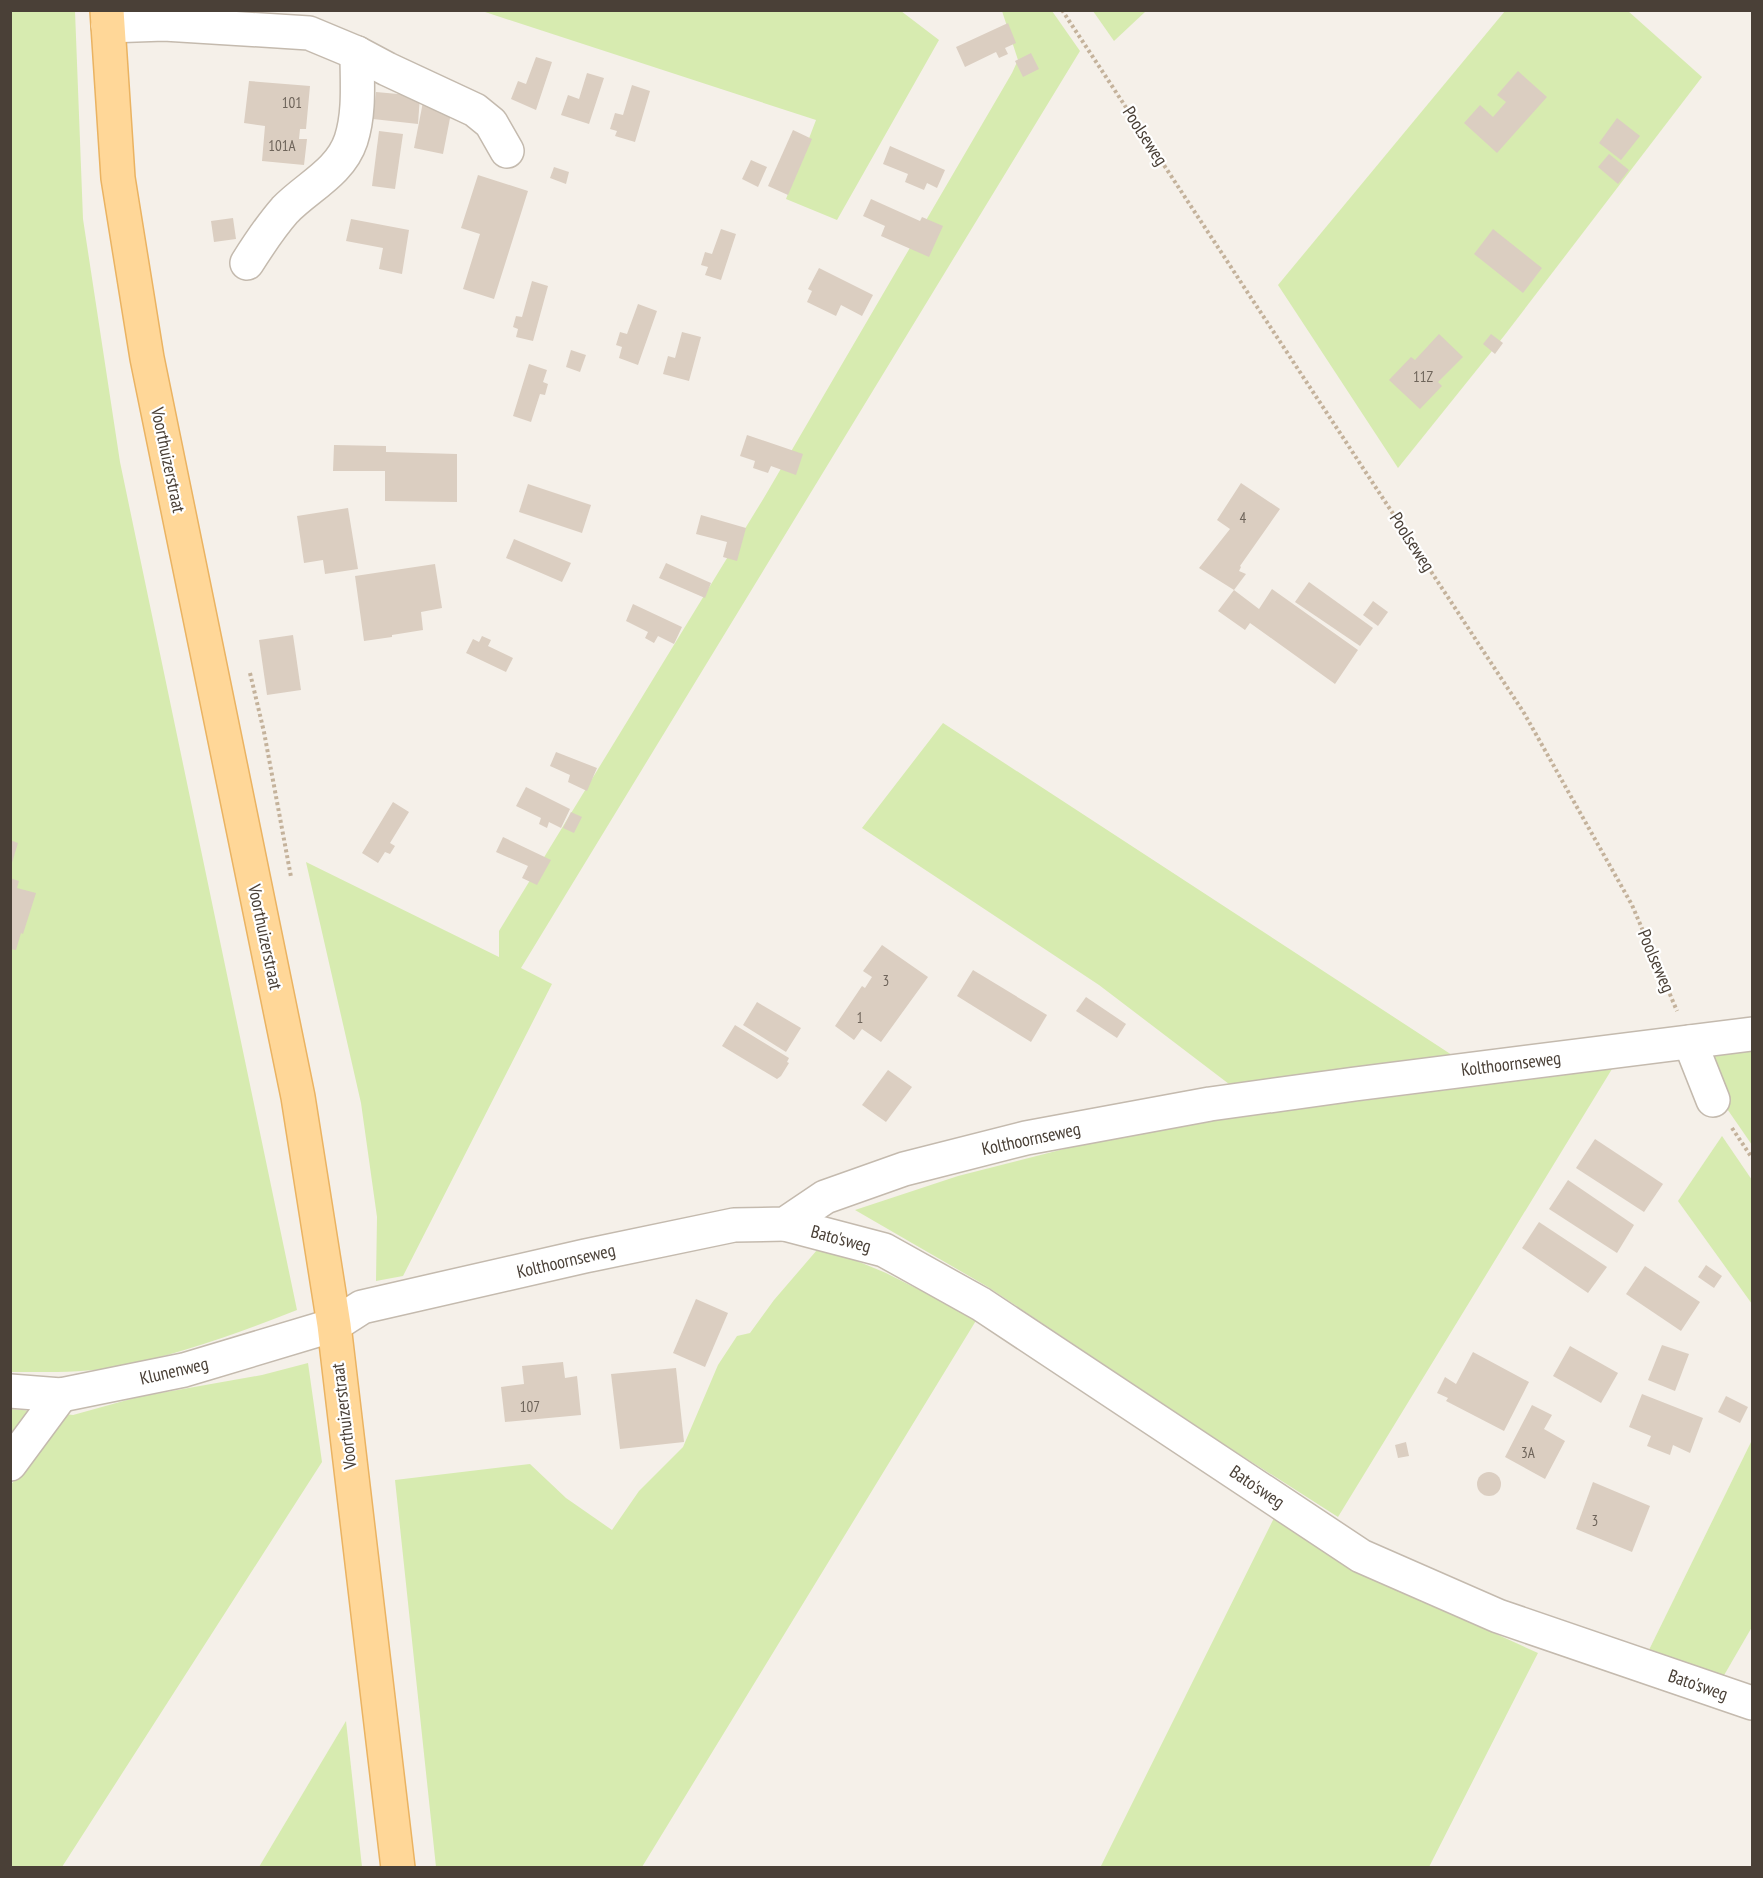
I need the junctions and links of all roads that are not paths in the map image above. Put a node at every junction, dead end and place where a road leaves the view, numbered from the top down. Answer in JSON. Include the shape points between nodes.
{"nodes":[{"id":1,"x":107,"y":18,"type":"edge"},
{"id":2,"x":357,"y":53,"type":"junction"},
{"id":3,"x":507,"y":151,"type":"dead end"},
{"id":4,"x":248,"y":262,"type":"dead end"},
{"id":5,"x":1752,"y":1034,"type":"edge"},
{"id":6,"x":1690,"y":1042,"type":"junction"},
{"id":7,"x":1713,"y":1100,"type":"dead end"},
{"id":8,"x":785,"y":1224,"type":"junction"},
{"id":9,"x":334,"y":1325,"type":"junction"},
{"id":10,"x":10,"y":1391,"type":"edge"},
{"id":11,"x":61,"y":1395,"type":"junction"},
{"id":12,"x":10,"y":1464,"type":"edge"},
{"id":13,"x":1752,"y":1703,"type":"edge"},
{"id":14,"x":398,"y":1868,"type":"edge"}],
"edges":[{"from":1,"to":2,"type":"street","via":[[309,33]]},
{"from":1,"to":9,"type":"main road","name":"Voorthuizerstraat","via":[[118,178],[147,358],[298,1097]]},
{"from":2,"to":3,"type":"street","via":[[475,110],[491,123]]},
{"from":2,"to":4,"type":"street","via":[[357,115],[351,143],[319,183],[287,208]]},
{"from":5,"to":6,"type":"street","name":"Kolthoornseweg"},
{"from":6,"to":7,"type":"street"},
{"from":6,"to":8,"type":"street","name":"Kolthoornseweg","via":[[1221,1103],[1026,1138],[904,1169],[825,1197]]},
{"from":8,"to":9,"type":"street","name":"Kolthoornseweg","via":[[734,1225],[585,1256],[362,1307]]},
{"from":8,"to":13,"type":"street","name":"Bato'sweg","via":[[884,1250],[981,1304],[1361,1556],[1498,1616]]},
{"from":9,"to":11,"type":"street","name":"Klunenweg","via":[[184,1370]]},
{"from":9,"to":14,"type":"main road","name":"Voorthuizerstraat"},
{"from":10,"to":11,"type":"street","name":"Klunenweg"},
{"from":11,"to":12,"type":"street"}]}
